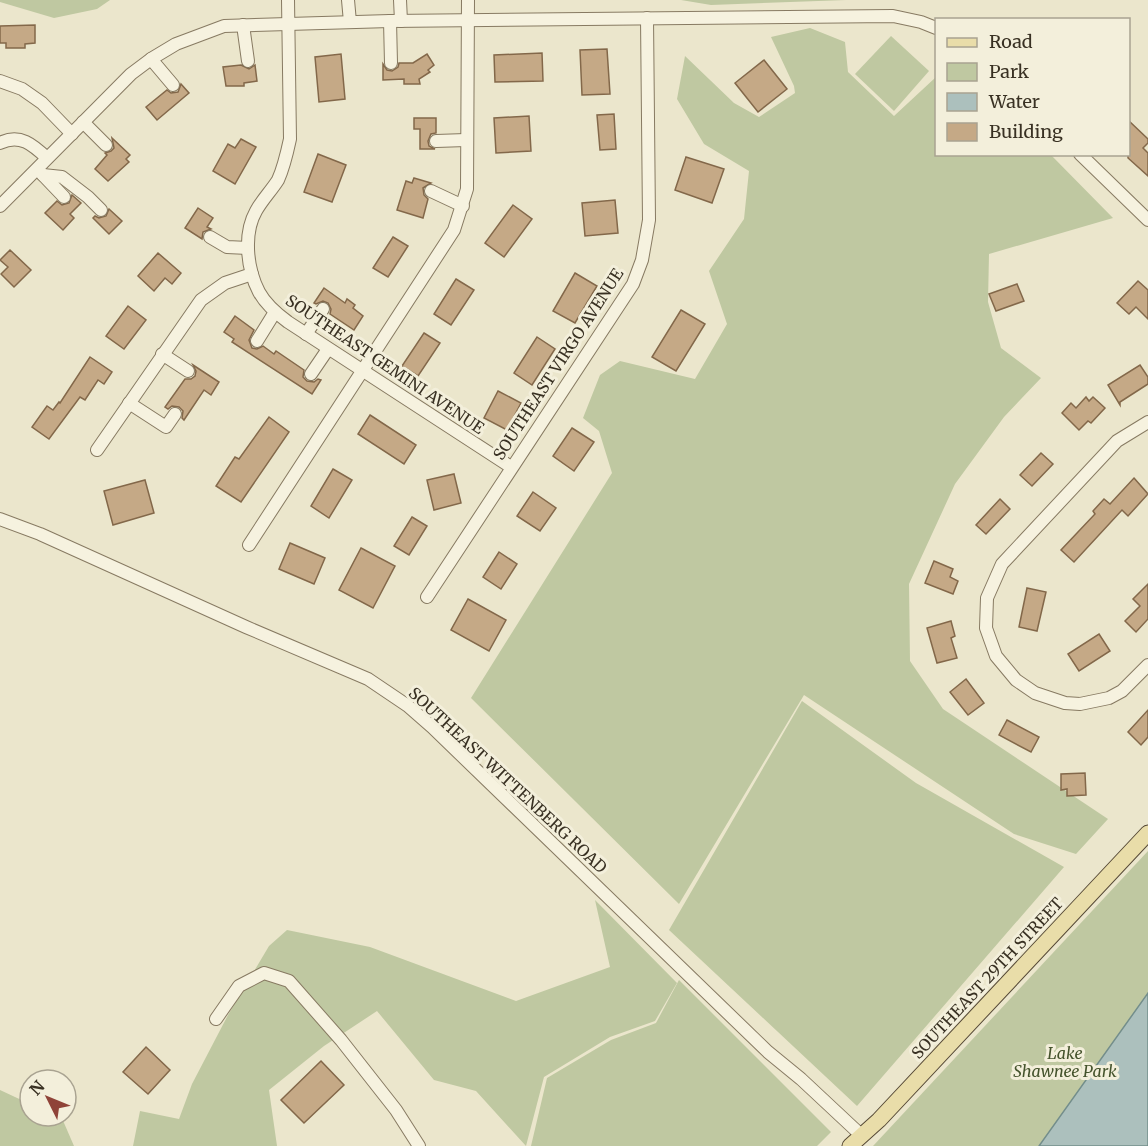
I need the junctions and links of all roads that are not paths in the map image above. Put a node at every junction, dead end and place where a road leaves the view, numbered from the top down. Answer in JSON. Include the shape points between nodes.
{"nodes":[{"id":1,"x":288,"y":0,"type":"edge"},
{"id":2,"x":348,"y":0,"type":"edge"},
{"id":3,"x":400,"y":0,"type":"edge"},
{"id":4,"x":468,"y":0,"type":"edge"},
{"id":5,"x":646,"y":18,"type":"junction"},
{"id":6,"x":395,"y":21,"type":"junction"},
{"id":7,"x":468,"y":21,"type":"junction"},
{"id":8,"x":350,"y":22,"type":"junction"},
{"id":9,"x":289,"y":24,"type":"junction"},
{"id":10,"x":243,"y":25,"type":"junction"},
{"id":11,"x":935,"y":28,"type":"edge"},
{"id":12,"x":151,"y":59,"type":"junction"},
{"id":13,"x":248,"y":61,"type":"dead end"},
{"id":14,"x":391,"y":63,"type":"dead end"},
{"id":15,"x":0,"y":81,"type":"edge"},
{"id":16,"x":173,"y":85,"type":"dead end"},
{"id":17,"x":83,"y":122,"type":"junction"},
{"id":18,"x":72,"y":134,"type":"junction"},
{"id":19,"x":466,"y":140,"type":"junction"},
{"id":20,"x":436,"y":141,"type":"dead end"},
{"id":21,"x":0,"y":143,"type":"edge"},
{"id":22,"x":106,"y":145,"type":"dead end"},
{"id":23,"x":1082,"y":156,"type":"edge"},
{"id":24,"x":47,"y":158,"type":"junction"},
{"id":25,"x":40,"y":172,"type":"junction"},
{"id":26,"x":431,"y":191,"type":"dead end"},
{"id":27,"x":64,"y":197,"type":"dead end"},
{"id":28,"x":0,"y":206,"type":"edge"},
{"id":29,"x":463,"y":206,"type":"junction"},
{"id":30,"x":101,"y":210,"type":"dead end"},
{"id":31,"x":1148,"y":220,"type":"edge"},
{"id":32,"x":210,"y":237,"type":"dead end"},
{"id":33,"x":248,"y":248,"type":"junction"},
{"id":34,"x":252,"y":274,"type":"junction"},
{"id":35,"x":323,"y":309,"type":"dead end"},
{"id":36,"x":275,"y":312,"type":"junction"},
{"id":37,"x":306,"y":334,"type":"junction"},
{"id":38,"x":256,"y":342,"type":"dead end"},
{"id":39,"x":328,"y":349,"type":"junction"},
{"id":40,"x":162,"y":354,"type":"junction"},
{"id":41,"x":188,"y":371,"type":"dead end"},
{"id":42,"x":362,"y":372,"type":"junction"},
{"id":43,"x":311,"y":374,"type":"dead end"},
{"id":44,"x":129,"y":403,"type":"junction"},
{"id":45,"x":175,"y":414,"type":"dead end"},
{"id":46,"x":1148,"y":422,"type":"edge"},
{"id":47,"x":97,"y":450,"type":"dead end"},
{"id":48,"x":511,"y":467,"type":"junction"},
{"id":49,"x":0,"y":519,"type":"edge"},
{"id":50,"x":249,"y":545,"type":"dead end"},
{"id":51,"x":427,"y":597,"type":"dead end"},
{"id":52,"x":1148,"y":665,"type":"edge"},
{"id":53,"x":1148,"y":833,"type":"edge"},
{"id":54,"x":216,"y":1019,"type":"dead end"},
{"id":55,"x":856,"y":1141,"type":"edge"},
{"id":56,"x":419,"y":1146,"type":"edge"}],
"edges":[{"from":1,"to":9,"type":"street","name":"SOUTHEAST GEMINI AVENUE"},
{"from":2,"to":8,"type":"street"},
{"from":3,"to":6,"type":"street"},
{"from":4,"to":7,"type":"street"},
{"from":5,"to":7,"type":"street"},
{"from":5,"to":11,"type":"street","via":[[893,16]]},
{"from":5,"to":48,"type":"street","name":"SOUTHEAST VIRGO AVENUE","via":[[649,220],[642,260],[633,284]]},
{"from":6,"to":7,"type":"street"},
{"from":6,"to":8,"type":"street"},
{"from":6,"to":14,"type":"street"},
{"from":7,"to":19,"type":"street"},
{"from":8,"to":9,"type":"street"},
{"from":9,"to":10,"type":"street"},
{"from":9,"to":33,"type":"street","name":"SOUTHEAST GEMINI AVENUE","via":[[290,139],[278,180],[255,212]]},
{"from":10,"to":12,"type":"street","via":[[200,34]]},
{"from":10,"to":13,"type":"street"},
{"from":12,"to":16,"type":"street"},
{"from":12,"to":17,"type":"street"},
{"from":15,"to":18,"type":"street","via":[[22,89],[42,103]]},
{"from":17,"to":18,"type":"street"},
{"from":17,"to":22,"type":"street"},
{"from":18,"to":24,"type":"street"},
{"from":19,"to":20,"type":"street"},
{"from":19,"to":29,"type":"street","via":[[468,178]]},
{"from":21,"to":24,"type":"street","via":[[16,138],[27,141]]},
{"from":23,"to":31,"type":"street"},
{"from":24,"to":25,"type":"street"},
{"from":25,"to":27,"type":"street"},
{"from":25,"to":28,"type":"street"},
{"from":25,"to":30,"type":"street","via":[[62,177]]},
{"from":26,"to":29,"type":"street"},
{"from":29,"to":42,"type":"street","via":[[442,252]]},
{"from":32,"to":33,"type":"street","via":[[227,248]]},
{"from":33,"to":34,"type":"street","name":"SOUTHEAST GEMINI AVENUE"},
{"from":34,"to":36,"type":"street","name":"SOUTHEAST GEMINI AVENUE","via":[[260,294]]},
{"from":34,"to":40,"type":"street","via":[[225,283],[201,300]]},
{"from":35,"to":37,"type":"street"},
{"from":36,"to":37,"type":"street","name":"SOUTHEAST GEMINI AVENUE"},
{"from":36,"to":38,"type":"street"},
{"from":37,"to":39,"type":"street","name":"SOUTHEAST GEMINI AVENUE"},
{"from":39,"to":42,"type":"street","name":"SOUTHEAST GEMINI AVENUE"},
{"from":39,"to":43,"type":"street"},
{"from":40,"to":41,"type":"street"},
{"from":40,"to":44,"type":"street"},
{"from":42,"to":48,"type":"street","name":"SOUTHEAST GEMINI AVENUE"},
{"from":42,"to":50,"type":"street"},
{"from":44,"to":45,"type":"street","via":[[166,428]]},
{"from":44,"to":47,"type":"street"},
{"from":46,"to":52,"type":"street","via":[[1117,441],[1002,564],[987,598],[986,628],[996,656],[1016,680],[1065,703],[1095,702],[1122,691]]},
{"from":48,"to":51,"type":"street","name":"SOUTHEAST VIRGO AVENUE"},
{"from":49,"to":55,"type":"street","name":"SOUTHEAST WITTENBERG ROAD","via":[[336,664],[388,692],[432,727],[768,1052],[801,1079]]},
{"from":53,"to":55,"type":"main road","name":"SOUTHEAST 29TH STREET"},
{"from":54,"to":56,"type":"street","via":[[239,986],[264,973],[289,981],[341,1040]]}]}
